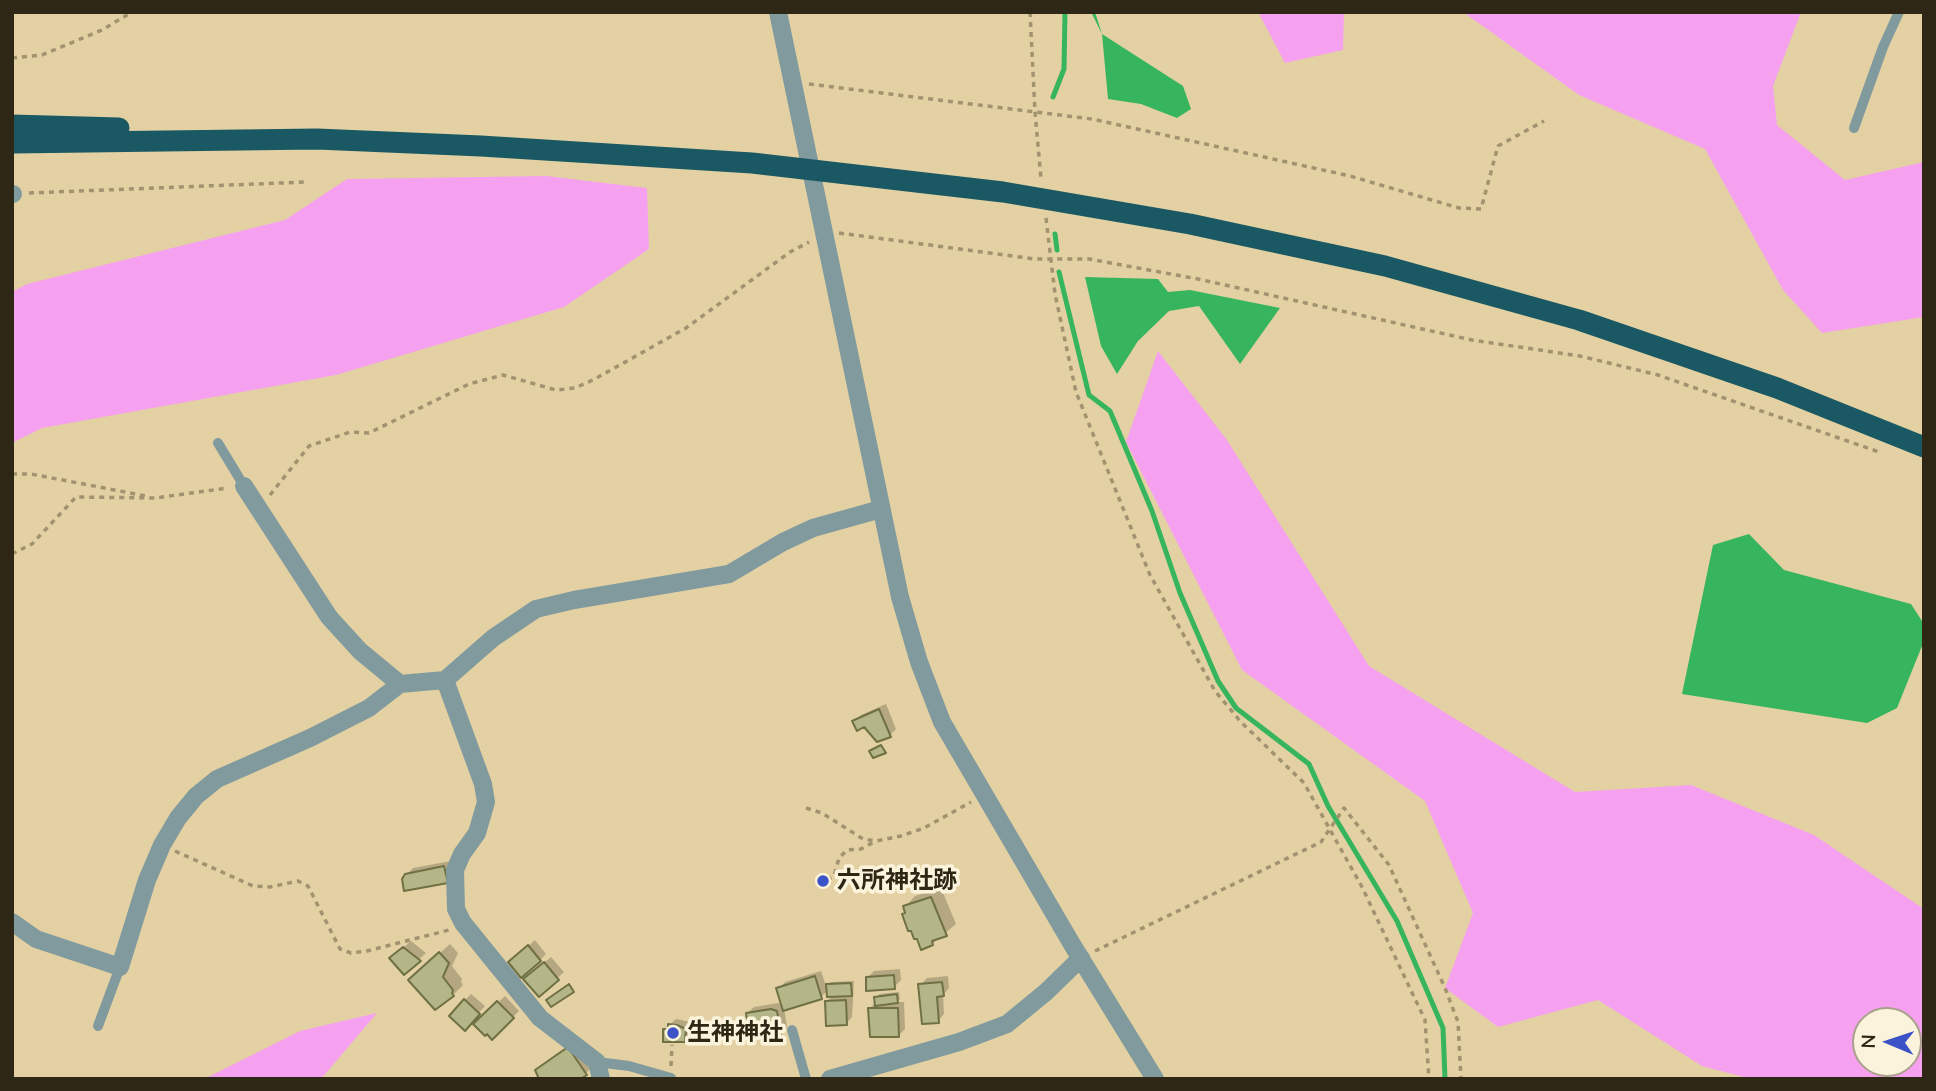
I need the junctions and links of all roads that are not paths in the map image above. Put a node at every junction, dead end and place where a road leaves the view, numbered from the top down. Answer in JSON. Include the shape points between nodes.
{"nodes":[{"id":1,"x":778,"y":12,"type":"edge"},
{"id":2,"x":1899,"y":12,"type":"edge"},
{"id":3,"x":12,"y":125,"type":"edge"},
{"id":4,"x":1854,"y":128,"type":"dead end"},
{"id":5,"x":317,"y":139,"type":"junction"},
{"id":6,"x":12,"y":143,"type":"edge"},
{"id":7,"x":481,"y":146,"type":"junction"},
{"id":8,"x":12,"y":151,"type":"edge"},
{"id":9,"x":218,"y":443,"type":"dead end"},
{"id":10,"x":1924,"y":447,"type":"edge"},
{"id":11,"x":244,"y":486,"type":"joint"},
{"id":12,"x":881,"y":509,"type":"junction"},
{"id":13,"x":445,"y":680,"type":"junction"},
{"id":14,"x":400,"y":684,"type":"junction"},
{"id":15,"x":12,"y":922,"type":"edge"},
{"id":16,"x":1081,"y":958,"type":"junction"},
{"id":17,"x":120,"y":967,"type":"junction"},
{"id":18,"x":98,"y":1026,"type":"dead end"},
{"id":19,"x":792,"y":1030,"type":"dead end"},
{"id":20,"x":599,"y":1070,"type":"edge"},
{"id":21,"x":671,"y":1077,"type":"edge"},
{"id":22,"x":806,"y":1079,"type":"edge"},
{"id":23,"x":830,"y":1079,"type":"edge"},
{"id":24,"x":1156,"y":1079,"type":"edge"}],
"edges":[{"from":1,"to":12,"type":"street"},
{"from":2,"to":4,"type":"lane"},
{"from":3,"to":5,"type":"highway"},
{"from":5,"to":6,"type":"highway"},
{"from":5,"to":7,"type":"highway"},
{"from":7,"to":8,"type":"highway"},
{"from":7,"to":10,"type":"highway","via":[[854,173],[1003,192],[1189,224],[1385,267],[1579,320],[1777,388]]},
{"from":9,"to":11,"type":"lane"},
{"from":11,"to":14,"type":"street","via":[[329,617],[359,651]]},
{"from":12,"to":13,"type":"street","via":[[813,528],[729,574],[536,609],[493,638]]},
{"from":12,"to":16,"type":"street","via":[[900,597],[942,722]]},
{"from":13,"to":14,"type":"street"},
{"from":13,"to":20,"type":"street","via":[[486,802],[477,833],[455,870],[456,909],[540,1018]]},
{"from":14,"to":17,"type":"street","via":[[357,714],[216,779],[195,796],[162,845],[146,880]]},
{"from":15,"to":17,"type":"street","via":[[36,939]]},
{"from":16,"to":23,"type":"street","via":[[1007,1024]]},
{"from":16,"to":24,"type":"street"},
{"from":17,"to":18,"type":"lane"},
{"from":19,"to":22,"type":"lane"},
{"from":20,"to":21,"type":"lane","via":[[629,1066]]}]}
